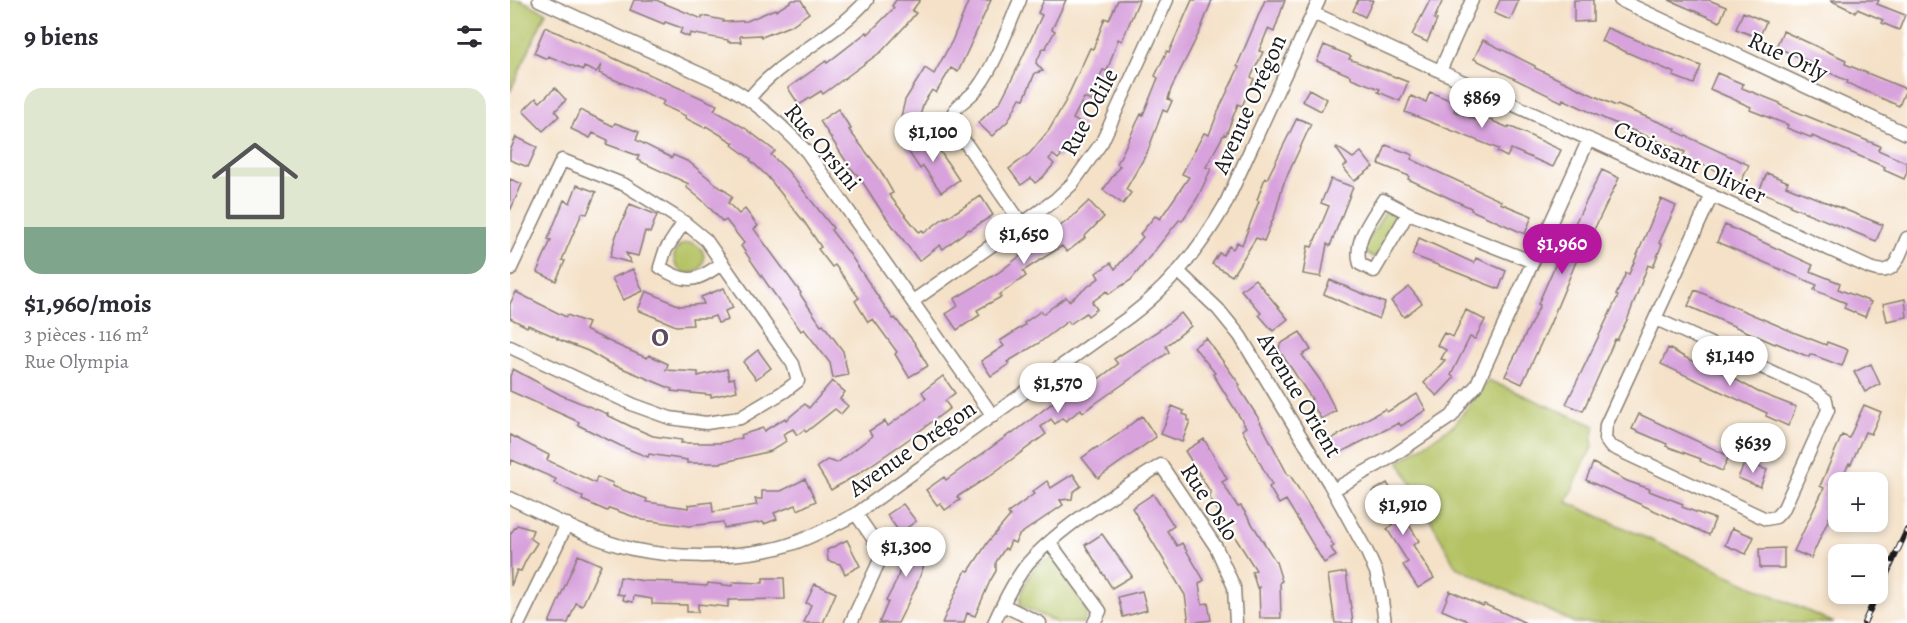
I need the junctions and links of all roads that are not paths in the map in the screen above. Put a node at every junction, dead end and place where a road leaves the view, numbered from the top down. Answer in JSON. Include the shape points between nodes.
{"nodes":[{"id":1,"x":539,"y":0,"type":"edge"},
{"id":2,"x":867,"y":0,"type":"edge"},
{"id":3,"x":1020,"y":0,"type":"edge"},
{"id":4,"x":1167,"y":0,"type":"edge"},
{"id":5,"x":1319,"y":0,"type":"edge"},
{"id":6,"x":1472,"y":0,"type":"edge"},
{"id":7,"x":1620,"y":0,"type":"edge"},
{"id":8,"x":1313,"y":13,"type":"junction"},
{"id":9,"x":1440,"y":71,"type":"junction"},
{"id":10,"x":748,"y":99,"type":"junction"},
{"id":11,"x":1907,"y":134,"type":"edge"},
{"id":12,"x":1589,"y":139,"type":"junction"},
{"id":13,"x":1712,"y":195,"type":"junction"},
{"id":14,"x":1408,"y":213,"type":"junction"},
{"id":15,"x":684,"y":222,"type":"junction"},
{"id":16,"x":1022,"y":224,"type":"junction"},
{"id":17,"x":1907,"y":238,"type":"edge"},
{"id":18,"x":1533,"y":262,"type":"junction"},
{"id":19,"x":722,"y":263,"type":"junction"},
{"id":20,"x":510,"y":270,"type":"edge"},
{"id":21,"x":1179,"y":272,"type":"junction"},
{"id":22,"x":913,"y":301,"type":"junction"},
{"id":23,"x":1656,"y":319,"type":"junction"},
{"id":24,"x":510,"y":347,"type":"edge"},
{"id":25,"x":993,"y":416,"type":"junction"},
{"id":26,"x":1333,"y":490,"type":"junction"},
{"id":27,"x":510,"y":498,"type":"edge"},
{"id":28,"x":856,"y":514,"type":"junction"},
{"id":29,"x":567,"y":524,"type":"junction"},
{"id":30,"x":1050,"y":543,"type":"junction"},
{"id":31,"x":1002,"y":605,"type":"junction"},
{"id":32,"x":519,"y":623,"type":"edge"},
{"id":33,"x":851,"y":623,"type":"edge"},
{"id":34,"x":994,"y":623,"type":"edge"},
{"id":35,"x":1040,"y":623,"type":"edge"},
{"id":36,"x":1094,"y":623,"type":"edge"},
{"id":37,"x":1236,"y":623,"type":"edge"},
{"id":38,"x":1385,"y":623,"type":"edge"}],
"edges":[{"from":1,"to":10,"type":"street","name":"Rue Orsini"},
{"from":2,"to":10,"type":"street","via":[[846,21],[766,80]]},
{"from":3,"to":16,"type":"street","via":[[985,78],[951,114],[951,122]]},
{"from":4,"to":16,"type":"street","name":"Rue Odile","via":[[1094,156],[1072,184]]},
{"from":5,"to":8,"type":"street","name":"Avenue Orégon"},
{"from":6,"to":9,"type":"street"},
{"from":7,"to":11,"type":"street","name":"Rue Orly"},
{"from":8,"to":9,"type":"street","name":"Croissant Olivier"},
{"from":8,"to":21,"type":"street","name":"Avenue Orégon","via":[[1226,206]]},
{"from":9,"to":12,"type":"street","name":"Croissant Olivier"},
{"from":10,"to":22,"type":"street","name":"Rue Orsini","via":[[807,152]]},
{"from":12,"to":13,"type":"street","name":"Croissant Olivier"},
{"from":12,"to":18,"type":"street"},
{"from":13,"to":17,"type":"street","name":"Croissant Olivier","via":[[1878,271],[1888,271],[1895,265]]},
{"from":13,"to":23,"type":"street"},
{"from":14,"to":14,"type":"street","via":[[1383,200],[1358,245],[1360,264],[1374,270]]},
{"from":14,"to":18,"type":"street"},
{"from":15,"to":19,"type":"street","via":[[706,240]]},
{"from":15,"to":19,"type":"street","via":[[665,251],[660,267],[685,280],[703,278]]},
{"from":15,"to":20,"type":"street","via":[[625,185],[562,160]]},
{"from":16,"to":22,"type":"street","name":"Rue Odile"},
{"from":18,"to":26,"type":"street","via":[[1476,386],[1452,416]]},
{"from":19,"to":24,"type":"street","via":[[794,364],[798,381],[740,418],[706,423],[670,418]]},
{"from":21,"to":25,"type":"street","name":"Avenue Orégon","via":[[1140,309]]},
{"from":21,"to":26,"type":"street","name":"Avenue Orient","via":[[1240,336]]},
{"from":22,"to":25,"type":"street","name":"Rue Orsini"},
{"from":23,"to":23,"type":"street","via":[[1606,425],[1605,439],[1610,446],[1766,519],[1776,518],[1828,410],[1826,400]]},
{"from":25,"to":28,"type":"street","name":"Avenue Orégon"},
{"from":26,"to":38,"type":"street","name":"Avenue Orient","via":[[1376,572]]},
{"from":27,"to":29,"type":"street","name":"Avenue Orégon"},
{"from":28,"to":29,"type":"street","name":"Avenue Orégon","via":[[769,550],[678,556],[631,548]]},
{"from":28,"to":33,"type":"street","via":[[883,553]]},
{"from":29,"to":32,"type":"street"},
{"from":30,"to":31,"type":"street","name":"Rue Oslo","via":[[1027,564]]},
{"from":30,"to":36,"type":"street","via":[[1100,611]]},
{"from":30,"to":37,"type":"street","name":"Rue Oslo","via":[[1101,502],[1161,465],[1216,548],[1234,587]]},
{"from":31,"to":34,"type":"street","name":"Rue Oslo"},
{"from":31,"to":35,"type":"street"}]}
